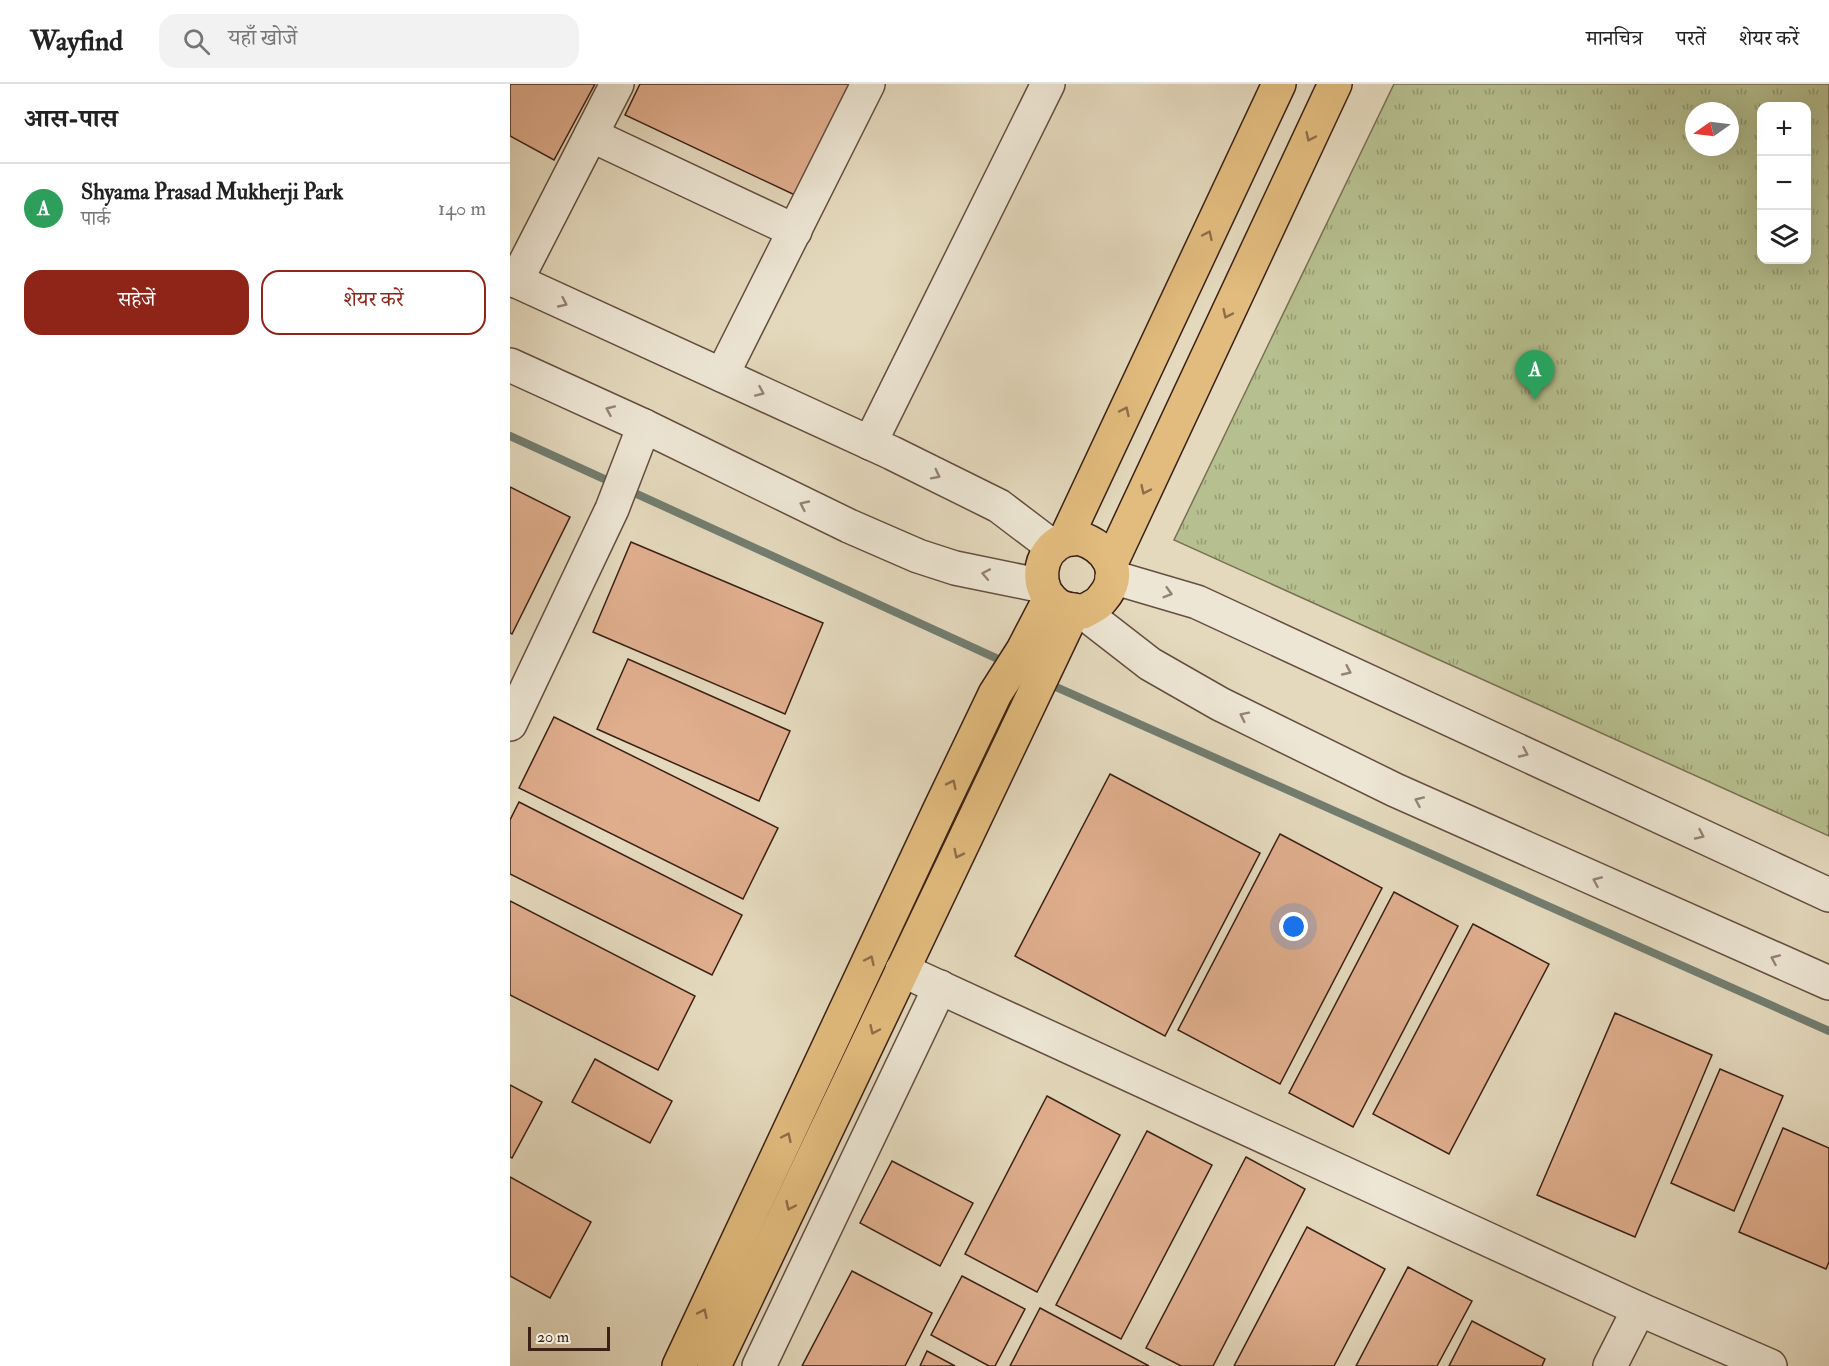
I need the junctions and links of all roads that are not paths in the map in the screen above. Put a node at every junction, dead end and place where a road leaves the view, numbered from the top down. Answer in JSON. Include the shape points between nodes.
{"nodes":[{"id":1,"x":617,"y":84,"type":"edge"},
{"id":2,"x":868,"y":84,"type":"edge"},
{"id":3,"x":1048,"y":84,"type":"edge"},
{"id":4,"x":1279,"y":84,"type":"edge"},
{"id":5,"x":1335,"y":84,"type":"edge"},
{"id":6,"x":591,"y":135,"type":"junction"},
{"id":7,"x":795,"y":231,"type":"junction"},
{"id":8,"x":513,"y":280,"type":"edge"},
{"id":9,"x":510,"y":365,"type":"edge"},
{"id":10,"x":722,"y":375,"type":"junction"},
{"id":11,"x":644,"y":426,"type":"junction"},
{"id":12,"x":870,"y":442,"type":"junction"},
{"id":13,"x":1059,"y":544,"type":"junction"},
{"id":14,"x":1111,"y":570,"type":"junction"},
{"id":15,"x":1062,"y":601,"type":"junction"},
{"id":16,"x":510,"y":724,"type":"edge"},
{"id":17,"x":1829,"y":895,"type":"edge"},
{"id":18,"x":902,"y":970,"type":"junction"},
{"id":19,"x":1829,"y":983,"type":"edge"},
{"id":20,"x":940,"y":987,"type":"junction"},
{"id":21,"x":1639,"y":1309,"type":"junction"},
{"id":22,"x":679,"y":1366,"type":"edge"},
{"id":23,"x":714,"y":1366,"type":"edge"},
{"id":24,"x":759,"y":1366,"type":"edge"},
{"id":25,"x":1610,"y":1366,"type":"edge"},
{"id":26,"x":1770,"y":1366,"type":"edge"}],
"edges":[{"from":1,"to":6,"type":"street"},
{"from":2,"to":7,"type":"street"},
{"from":3,"to":12,"type":"street"},
{"from":13,"to":4,"type":"main road","one_way":true},
{"from":5,"to":14,"type":"main road","one_way":true},
{"from":6,"to":7,"type":"street"},
{"from":6,"to":8,"type":"street"},
{"from":7,"to":10,"type":"street"},
{"from":8,"to":10,"type":"street","one_way":true},
{"from":11,"to":9,"type":"street","one_way":true},
{"from":10,"to":12,"type":"street","one_way":true},
{"from":15,"to":11,"type":"street","one_way":true,"via":[[918,556],[778,493]]},
{"from":11,"to":16,"type":"street","via":[[612,509]]},
{"from":12,"to":13,"type":"street","one_way":true,"via":[[999,506]]},
{"from":13,"to":14,"type":"main road","via":[[1079,538],[1092,542],[1103,550]]},
{"from":13,"to":15,"type":"main road","via":[[1044,559],[1041,572]]},
{"from":14,"to":15,"type":"main road","via":[[1109,590],[1100,602]]},
{"from":14,"to":17,"type":"street","one_way":true,"via":[[1197,602]]},
{"from":15,"to":18,"type":"main road","one_way":true},
{"from":19,"to":15,"type":"street","one_way":true,"via":[[1395,790],[1230,709],[1150,664]]},
{"from":22,"to":15,"type":"main road","one_way":true,"via":[[995,694],[1023,650]]},
{"from":18,"to":20,"type":"street"},
{"from":18,"to":23,"type":"main road","one_way":true},
{"from":20,"to":21,"type":"street"},
{"from":20,"to":24,"type":"street"},
{"from":21,"to":25,"type":"street"},
{"from":21,"to":26,"type":"street"}]}
